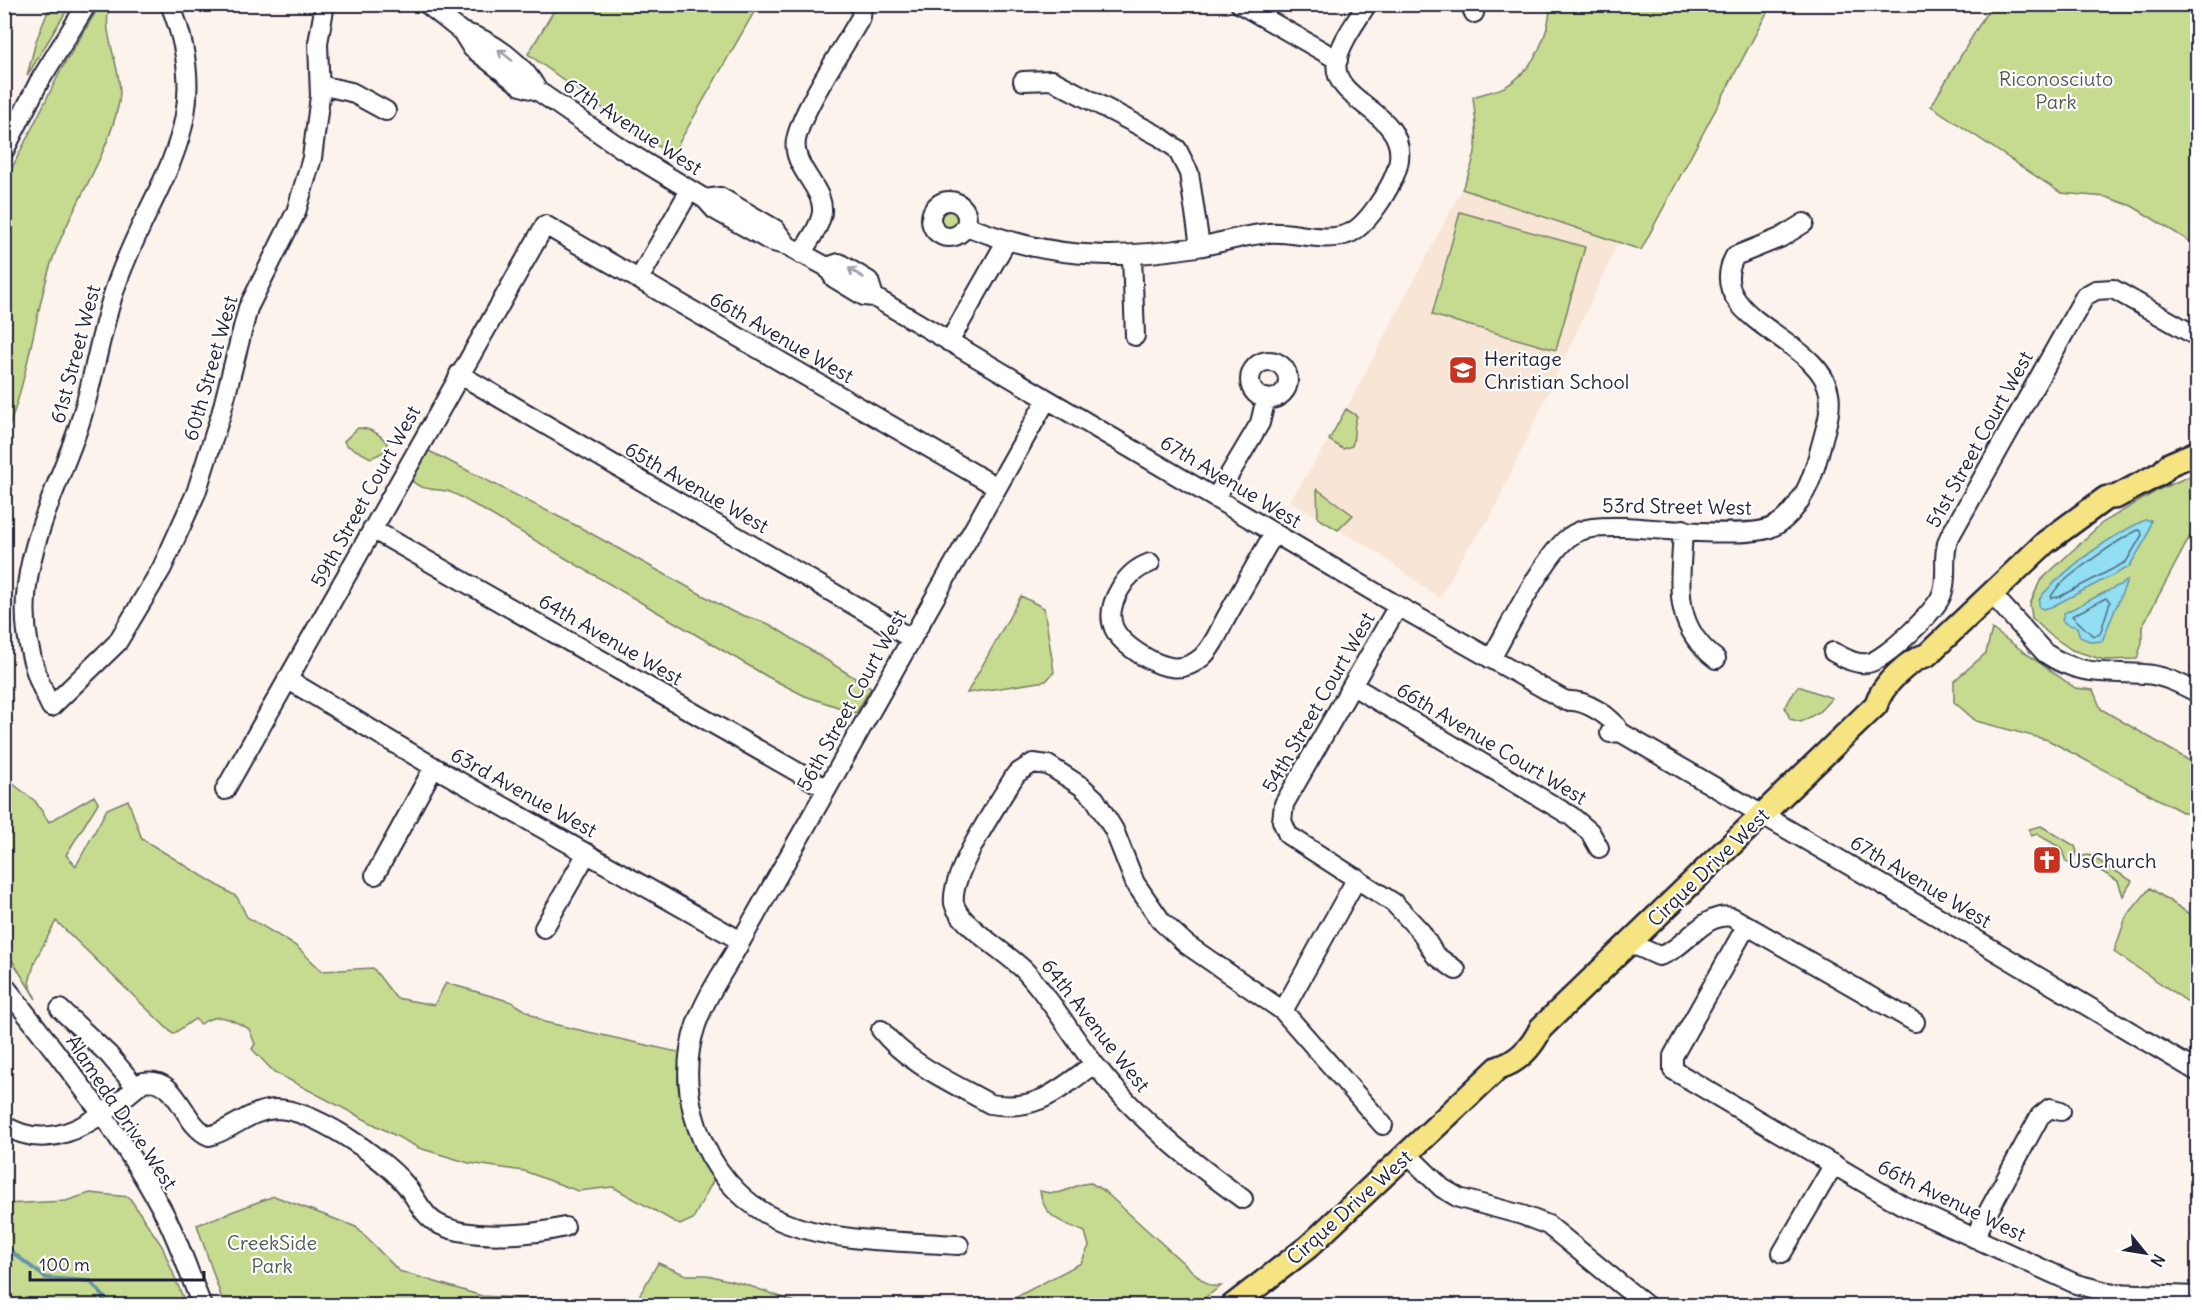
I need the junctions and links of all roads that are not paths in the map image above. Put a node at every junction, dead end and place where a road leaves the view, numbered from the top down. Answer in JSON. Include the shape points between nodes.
{"nodes":[{"id":1,"x":87,"y":4,"type":"edge"},
{"id":2,"x":170,"y":4,"type":"edge"},
{"id":3,"x":325,"y":4,"type":"edge"},
{"id":4,"x":427,"y":4,"type":"edge"},
{"id":5,"x":862,"y":4,"type":"edge"},
{"id":6,"x":1240,"y":4,"type":"edge"},
{"id":7,"x":1367,"y":4,"type":"edge"},
{"id":8,"x":1338,"y":60,"type":"junction"},
{"id":9,"x":1023,"y":81,"type":"dead end"},
{"id":10,"x":320,"y":85,"type":"junction"},
{"id":11,"x":386,"y":111,"type":"dead end"},
{"id":12,"x":4,"y":151,"type":"edge"},
{"id":13,"x":698,"y":194,"type":"junction"},
{"id":14,"x":1804,"y":223,"type":"dead end"},
{"id":15,"x":545,"y":225,"type":"joint"},
{"id":16,"x":966,"y":226,"type":"dead end"},
{"id":17,"x":1006,"y":242,"type":"junction"},
{"id":18,"x":1200,"y":246,"type":"junction"},
{"id":19,"x":795,"y":250,"type":"junction"},
{"id":20,"x":1132,"y":256,"type":"junction"},
{"id":21,"x":639,"y":279,"type":"junction"},
{"id":22,"x":1136,"y":336,"type":"dead end"},
{"id":23,"x":2198,"y":337,"type":"edge"},
{"id":24,"x":949,"y":342,"type":"junction"},
{"id":25,"x":459,"y":374,"type":"junction"},
{"id":26,"x":1266,"y":398,"type":"dead end"},
{"id":27,"x":1047,"y":399,"type":"junction"},
{"id":28,"x":2198,"y":452,"type":"edge"},
{"id":29,"x":997,"y":487,"type":"junction"},
{"id":30,"x":1216,"y":497,"type":"junction"},
{"id":31,"x":372,"y":529,"type":"junction"},
{"id":32,"x":1683,"y":530,"type":"junction"},
{"id":33,"x":1274,"y":533,"type":"junction"},
{"id":34,"x":1150,"y":563,"type":"dead end"},
{"id":35,"x":1991,"y":593,"type":"junction"},
{"id":36,"x":1398,"y":606,"type":"junction"},
{"id":37,"x":912,"y":639,"type":"junction"},
{"id":38,"x":1833,"y":652,"type":"dead end"},
{"id":39,"x":1491,"y":659,"type":"junction"},
{"id":40,"x":1716,"y":660,"type":"dead end"},
{"id":41,"x":287,"y":679,"type":"junction"},
{"id":42,"x":2194,"y":684,"type":"edge"},
{"id":43,"x":1353,"y":686,"type":"junction"},
{"id":44,"x":51,"y":707,"type":"joint"},
{"id":45,"x":434,"y":767,"type":"junction"},
{"id":46,"x":827,"y":789,"type":"junction"},
{"id":47,"x":225,"y":790,"type":"dead end"},
{"id":48,"x":1763,"y":814,"type":"junction"},
{"id":49,"x":1599,"y":848,"type":"dead end"},
{"id":50,"x":587,"y":853,"type":"junction"},
{"id":51,"x":375,"y":874,"type":"dead end"},
{"id":52,"x":1357,"y":878,"type":"junction"},
{"id":53,"x":1748,"y":925,"type":"junction"},
{"id":54,"x":544,"y":928,"type":"dead end"},
{"id":55,"x":741,"y":941,"type":"junction"},
{"id":56,"x":1630,"y":943,"type":"junction"},
{"id":57,"x":1456,"y":970,"type":"dead end"},
{"id":58,"x":4,"y":985,"type":"edge"},
{"id":59,"x":60,"y":1009,"type":"dead end"},
{"id":60,"x":1283,"y":1011,"type":"junction"},
{"id":61,"x":1915,"y":1022,"type":"dead end"},
{"id":62,"x":881,"y":1030,"type":"dead end"},
{"id":63,"x":1094,"y":1064,"type":"junction"},
{"id":64,"x":2198,"y":1072,"type":"edge"},
{"id":65,"x":136,"y":1087,"type":"junction"},
{"id":66,"x":2061,"y":1111,"type":"dead end"},
{"id":67,"x":101,"y":1115,"type":"junction"},
{"id":68,"x":4,"y":1125,"type":"edge"},
{"id":69,"x":1383,"y":1125,"type":"dead end"},
{"id":70,"x":1407,"y":1154,"type":"junction"},
{"id":71,"x":1834,"y":1164,"type":"junction"},
{"id":72,"x":1243,"y":1199,"type":"dead end"},
{"id":73,"x":565,"y":1227,"type":"dead end"},
{"id":74,"x":1974,"y":1238,"type":"junction"},
{"id":75,"x":959,"y":1245,"type":"dead end"},
{"id":76,"x":1782,"y":1253,"type":"dead end"},
{"id":77,"x":2198,"y":1296,"type":"edge"},
{"id":78,"x":1248,"y":1298,"type":"edge"},
{"id":79,"x":202,"y":1305,"type":"edge"},
{"id":80,"x":1213,"y":1305,"type":"edge"},
{"id":81,"x":1647,"y":1305,"type":"edge"}],
"edges":[{"from":1,"to":12,"type":"street","via":[[39,82]]},
{"from":2,"to":44,"type":"street","name":"61st Street West","via":[[181,36],[188,80],[178,147],[130,248],[116,285],[77,434],[21,553],[11,585],[10,623],[18,656]]},
{"from":3,"to":10,"type":"street","name":"60th Street West","via":[[318,43]]},
{"from":4,"to":13,"type":"street","name":"67th Avenue West","via":[[462,33],[472,48],[521,86],[538,91],[621,148]]},
{"from":5,"to":19,"type":"street","via":[[861,17],[796,141],[798,160],[819,196],[822,215]]},
{"from":6,"to":8,"type":"street"},
{"from":7,"to":8,"type":"street"},
{"from":8,"to":18,"type":"street","via":[[1343,83],[1388,124],[1398,143],[1395,172],[1369,216],[1350,232],[1331,238],[1269,233]]},
{"from":9,"to":18,"type":"street","via":[[1052,80],[1177,149],[1189,173]]},
{"from":10,"to":11,"type":"street","via":[[351,92]]},
{"from":10,"to":44,"type":"street","name":"60th Street West","via":[[317,129],[304,187],[248,308],[208,457],[180,530],[117,643]]},
{"from":13,"to":19,"type":"street","name":"67th Avenue West","via":[[720,197],[775,229]]},
{"from":13,"to":21,"type":"street"},
{"from":14,"to":32,"type":"street","name":"53rd Street West","via":[[1780,238],[1735,256],[1729,276],[1743,309],[1756,322],[1801,350],[1820,370],[1826,383],[1830,409],[1808,487],[1788,517],[1768,529]]},
{"from":15,"to":21,"type":"street","name":"66th Avenue West"},
{"from":15,"to":25,"type":"street","name":"59th Street Court West"},
{"from":16,"to":17,"type":"street"},
{"from":17,"to":20,"type":"street","via":[[1072,254]]},
{"from":17,"to":24,"type":"street"},
{"from":18,"to":20,"type":"street"},
{"from":19,"to":24,"type":"street","name":"67th Avenue West","via":[[827,267],[834,278],[864,296],[874,297]]},
{"from":20,"to":22,"type":"street"},
{"from":21,"to":29,"type":"street","name":"66th Avenue West"},
{"from":23,"to":38,"type":"street","name":"51st Street Court West","via":[[2116,290],[2096,290],[2085,296],[1952,533],[1944,553],[1944,590],[1938,603],[1876,660],[1858,663]]},
{"from":24,"to":27,"type":"street","name":"67th Avenue West"},
{"from":25,"to":31,"type":"street","name":"59th Street Court West"},
{"from":25,"to":37,"type":"street","name":"65th Avenue West"},
{"from":26,"to":30,"type":"street","via":[[1260,423]]},
{"from":27,"to":29,"type":"street","name":"56th Street Court West"},
{"from":27,"to":30,"type":"street","name":"67th Avenue West"},
{"from":28,"to":35,"type":"main road","name":"Cirque Drive West","via":[[2116,497],[2106,498],[2046,542]]},
{"from":29,"to":37,"type":"street","name":"56th Street Court West"},
{"from":30,"to":33,"type":"street","name":"67th Avenue West"},
{"from":31,"to":41,"type":"street","name":"59th Street Court West"},
{"from":31,"to":46,"type":"street","name":"64th Avenue West"},
{"from":32,"to":39,"type":"street","name":"53rd Street West","via":[[1594,527],[1568,538],[1545,566]]},
{"from":32,"to":40,"type":"street","via":[[1681,589],[1686,624],[1699,646]]},
{"from":33,"to":34,"type":"street","via":[[1209,650],[1188,666],[1158,665],[1124,644],[1113,627],[1112,607],[1124,580]]},
{"from":33,"to":36,"type":"street","name":"67th Avenue West"},
{"from":35,"to":42,"type":"street","via":[[2056,660],[2087,672],[2146,674]]},
{"from":35,"to":48,"type":"main road","name":"Cirque Drive West","via":[[1927,655],[1925,666],[1888,702],[1876,705]]},
{"from":36,"to":39,"type":"street","name":"67th Avenue West"},
{"from":36,"to":43,"type":"street","name":"54th Street Court West"},
{"from":37,"to":46,"type":"street","name":"56th Street Court West"},
{"from":39,"to":48,"type":"street","name":"67th Avenue West","via":[[1566,701],[1570,710],[1609,733],[1620,732]]},
{"from":41,"to":45,"type":"street","name":"63rd Avenue West"},
{"from":41,"to":47,"type":"street","name":"59th Street Court West"},
{"from":43,"to":49,"type":"street","name":"66th Avenue Court West","via":[[1571,816],[1590,832]]},
{"from":43,"to":52,"type":"street","name":"54th Street Court West","via":[[1284,804],[1282,821],[1294,840]]},
{"from":45,"to":50,"type":"street","name":"63rd Avenue West"},
{"from":45,"to":51,"type":"street"},
{"from":46,"to":55,"type":"street","name":"56th Street Court West"},
{"from":48,"to":56,"type":"main road","name":"Cirque Drive West"},
{"from":48,"to":64,"type":"street","name":"67th Avenue West"},
{"from":50,"to":54,"type":"street"},
{"from":50,"to":55,"type":"street","name":"63rd Avenue West"},
{"from":52,"to":57,"type":"street","via":[[1404,912],[1435,955]]},
{"from":52,"to":60,"type":"street"},
{"from":53,"to":56,"type":"street","via":[[1732,917],[1717,916],[1677,948],[1659,956]]},
{"from":53,"to":61,"type":"street"},
{"from":53,"to":71,"type":"street","name":"66th Avenue West","via":[[1673,1056],[1673,1071]]},
{"from":55,"to":75,"type":"street","name":"56th Street Court West","via":[[697,1023],[688,1061],[691,1106],[710,1157],[733,1187],[772,1217],[801,1228],[838,1235]]},
{"from":56,"to":70,"type":"main road","name":"Cirque Drive West","via":[[1541,1028],[1526,1050],[1511,1064],[1498,1068]]},
{"from":58,"to":67,"type":"street","name":"Alameda Drive West"},
{"from":59,"to":65,"type":"street","via":[[109,1054]]},
{"from":60,"to":63,"type":"street","name":"64th Avenue West","via":[[1174,933],[1152,910],[1135,883],[1114,830],[1095,799],[1048,765],[1033,763],[1016,774],[960,870],[954,893],[956,907],[961,916],[1027,973]]},
{"from":60,"to":69,"type":"street"},
{"from":62,"to":63,"type":"street","via":[[909,1057],[1000,1106],[1039,1102]]},
{"from":63,"to":72,"type":"street","name":"64th Avenue West","via":[[1170,1145]]},
{"from":65,"to":67,"type":"street"},
{"from":65,"to":73,"type":"street","via":[[150,1080],[165,1086],[209,1136],[260,1111],[279,1109],[307,1118],[354,1140],[379,1158],[410,1189],[429,1216],[450,1228],[536,1234]]},
{"from":66,"to":74,"type":"street","via":[[2050,1108],[2040,1116]]},
{"from":67,"to":68,"type":"street","via":[[61,1136],[26,1136]]},
{"from":67,"to":79,"type":"street","name":"Alameda Drive West","via":[[168,1221]]},
{"from":70,"to":78,"type":"main road","name":"Cirque Drive West"},
{"from":70,"to":81,"type":"street","via":[[1442,1188],[1459,1198],[1548,1225]]},
{"from":71,"to":74,"type":"street","name":"66th Avenue West","via":[[1902,1205]]},
{"from":71,"to":76,"type":"street"},
{"from":74,"to":77,"type":"street","name":"66th Avenue West","via":[[2099,1291]]},
{"from":78,"to":80,"type":"main road","name":"Cirque Drive West","via":[[1237,1292]]}]}
